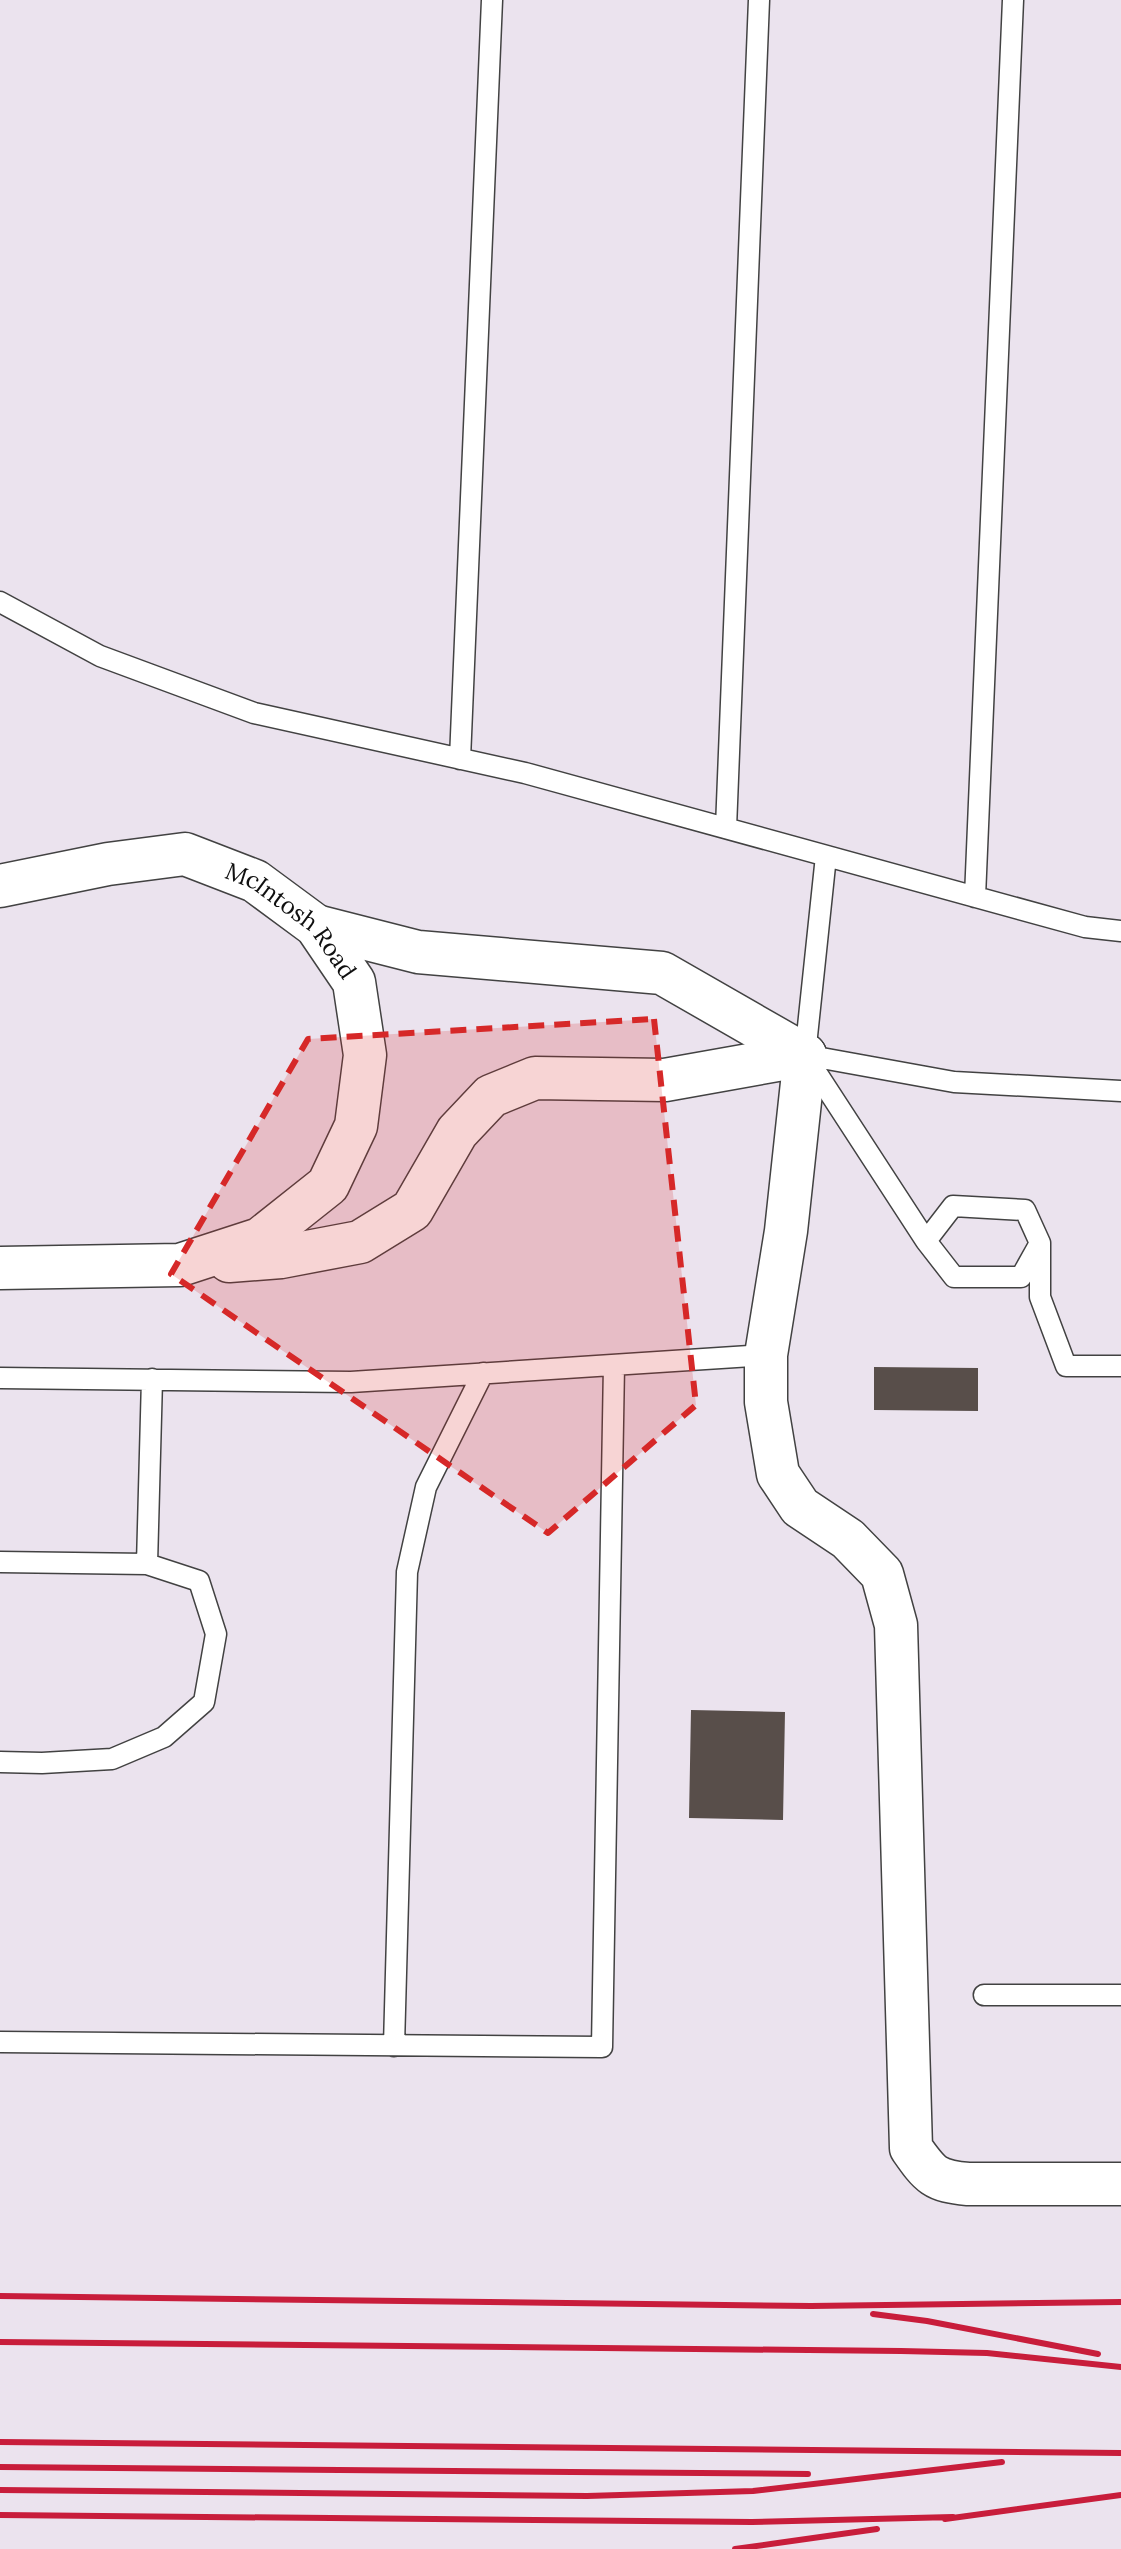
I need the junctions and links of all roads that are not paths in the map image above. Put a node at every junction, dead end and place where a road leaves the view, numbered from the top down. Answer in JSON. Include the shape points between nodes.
{"nodes":[{"id":1,"x":492,"y":0,"type":"edge"},
{"id":2,"x":759,"y":0,"type":"edge"},
{"id":3,"x":1013,"y":0,"type":"edge"},
{"id":4,"x":0,"y":602,"type":"edge"},
{"id":5,"x":460,"y":759,"type":"junction"},
{"id":6,"x":726,"y":828,"type":"junction"},
{"id":7,"x":826,"y":856,"type":"junction"},
{"id":8,"x":6,"y":881,"type":"edge"},
{"id":9,"x":975,"y":897,"type":"junction"},
{"id":10,"x":316,"y":926,"type":"junction"},
{"id":11,"x":1121,"y":931,"type":"edge"},
{"id":12,"x":805,"y":1055,"type":"junction"},
{"id":13,"x":1121,"y":1091,"type":"edge"},
{"id":14,"x":926,"y":1241,"type":"junction"},
{"id":15,"x":1040,"y":1243,"type":"junction"},
{"id":16,"x":180,"y":1265,"type":"junction"},
{"id":17,"x":0,"y":1268,"type":"edge"},
{"id":18,"x":766,"y":1355,"type":"junction"},
{"id":19,"x":614,"y":1365,"type":"junction"},
{"id":20,"x":1121,"y":1366,"type":"edge"},
{"id":21,"x":483,"y":1373,"type":"junction"},
{"id":22,"x":0,"y":1378,"type":"edge"},
{"id":23,"x":152,"y":1379,"type":"junction"},
{"id":24,"x":0,"y":1562,"type":"edge"},
{"id":25,"x":147,"y":1564,"type":"junction"},
{"id":26,"x":0,"y":1762,"type":"edge"},
{"id":27,"x":984,"y":1995,"type":"dead end"},
{"id":28,"x":1121,"y":1995,"type":"edge"},
{"id":29,"x":0,"y":2042,"type":"edge"},
{"id":30,"x":394,"y":2046,"type":"junction"},
{"id":31,"x":1121,"y":2184,"type":"edge"}],
"edges":[{"from":1,"to":5,"type":"lane"},
{"from":2,"to":6,"type":"lane"},
{"from":3,"to":9,"type":"lane"},
{"from":4,"to":5,"type":"lane","via":[[100,656],[254,713]]},
{"from":5,"to":6,"type":"lane"},
{"from":6,"to":7,"type":"lane"},
{"from":7,"to":9,"type":"lane"},
{"from":7,"to":12,"type":"lane"},
{"from":8,"to":10,"type":"street","name":"McIntosh Road","via":[[185,854],[255,881]]},
{"from":9,"to":11,"type":"lane","via":[[1085,927]]},
{"from":10,"to":12,"type":"street","via":[[418,952],[662,973]]},
{"from":10,"to":16,"type":"street","name":"McIntosh Road","via":[[354,982],[365,1055],[356,1126],[328,1185],[260,1239]]},
{"from":12,"to":13,"type":"lane","via":[[954,1082]]},
{"from":12,"to":14,"type":"lane"},
{"from":12,"to":16,"type":"street","via":[[665,1080],[535,1078],[491,1096],[457,1132],[412,1210],[360,1242],[281,1257]]},
{"from":12,"to":18,"type":"street"},
{"from":14,"to":15,"type":"lane","via":[[954,1277],[1021,1277]]},
{"from":14,"to":15,"type":"lane","via":[[953,1206],[1025,1210]]},
{"from":15,"to":20,"type":"lane","via":[[1040,1297],[1066,1366]]},
{"from":16,"to":17,"type":"street","name":"McIntosh Road"},
{"from":18,"to":19,"type":"lane"},
{"from":18,"to":31,"type":"street","via":[[766,1402],[778,1474],[800,1507],[848,1539],[882,1574],[896,1625],[911,2148],[928,2172],[946,2182]]},
{"from":19,"to":21,"type":"lane"},
{"from":19,"to":30,"type":"lane","via":[[602,2047]]},
{"from":21,"to":23,"type":"lane","via":[[351,1382]]},
{"from":21,"to":30,"type":"lane","via":[[426,1487],[407,1572]]},
{"from":22,"to":23,"type":"lane"},
{"from":23,"to":25,"type":"lane"},
{"from":24,"to":25,"type":"lane"},
{"from":25,"to":26,"type":"lane","via":[[199,1581],[216,1634],[204,1702],[164,1737],[112,1759]]},
{"from":27,"to":28,"type":"lane"},
{"from":29,"to":30,"type":"lane"}]}
